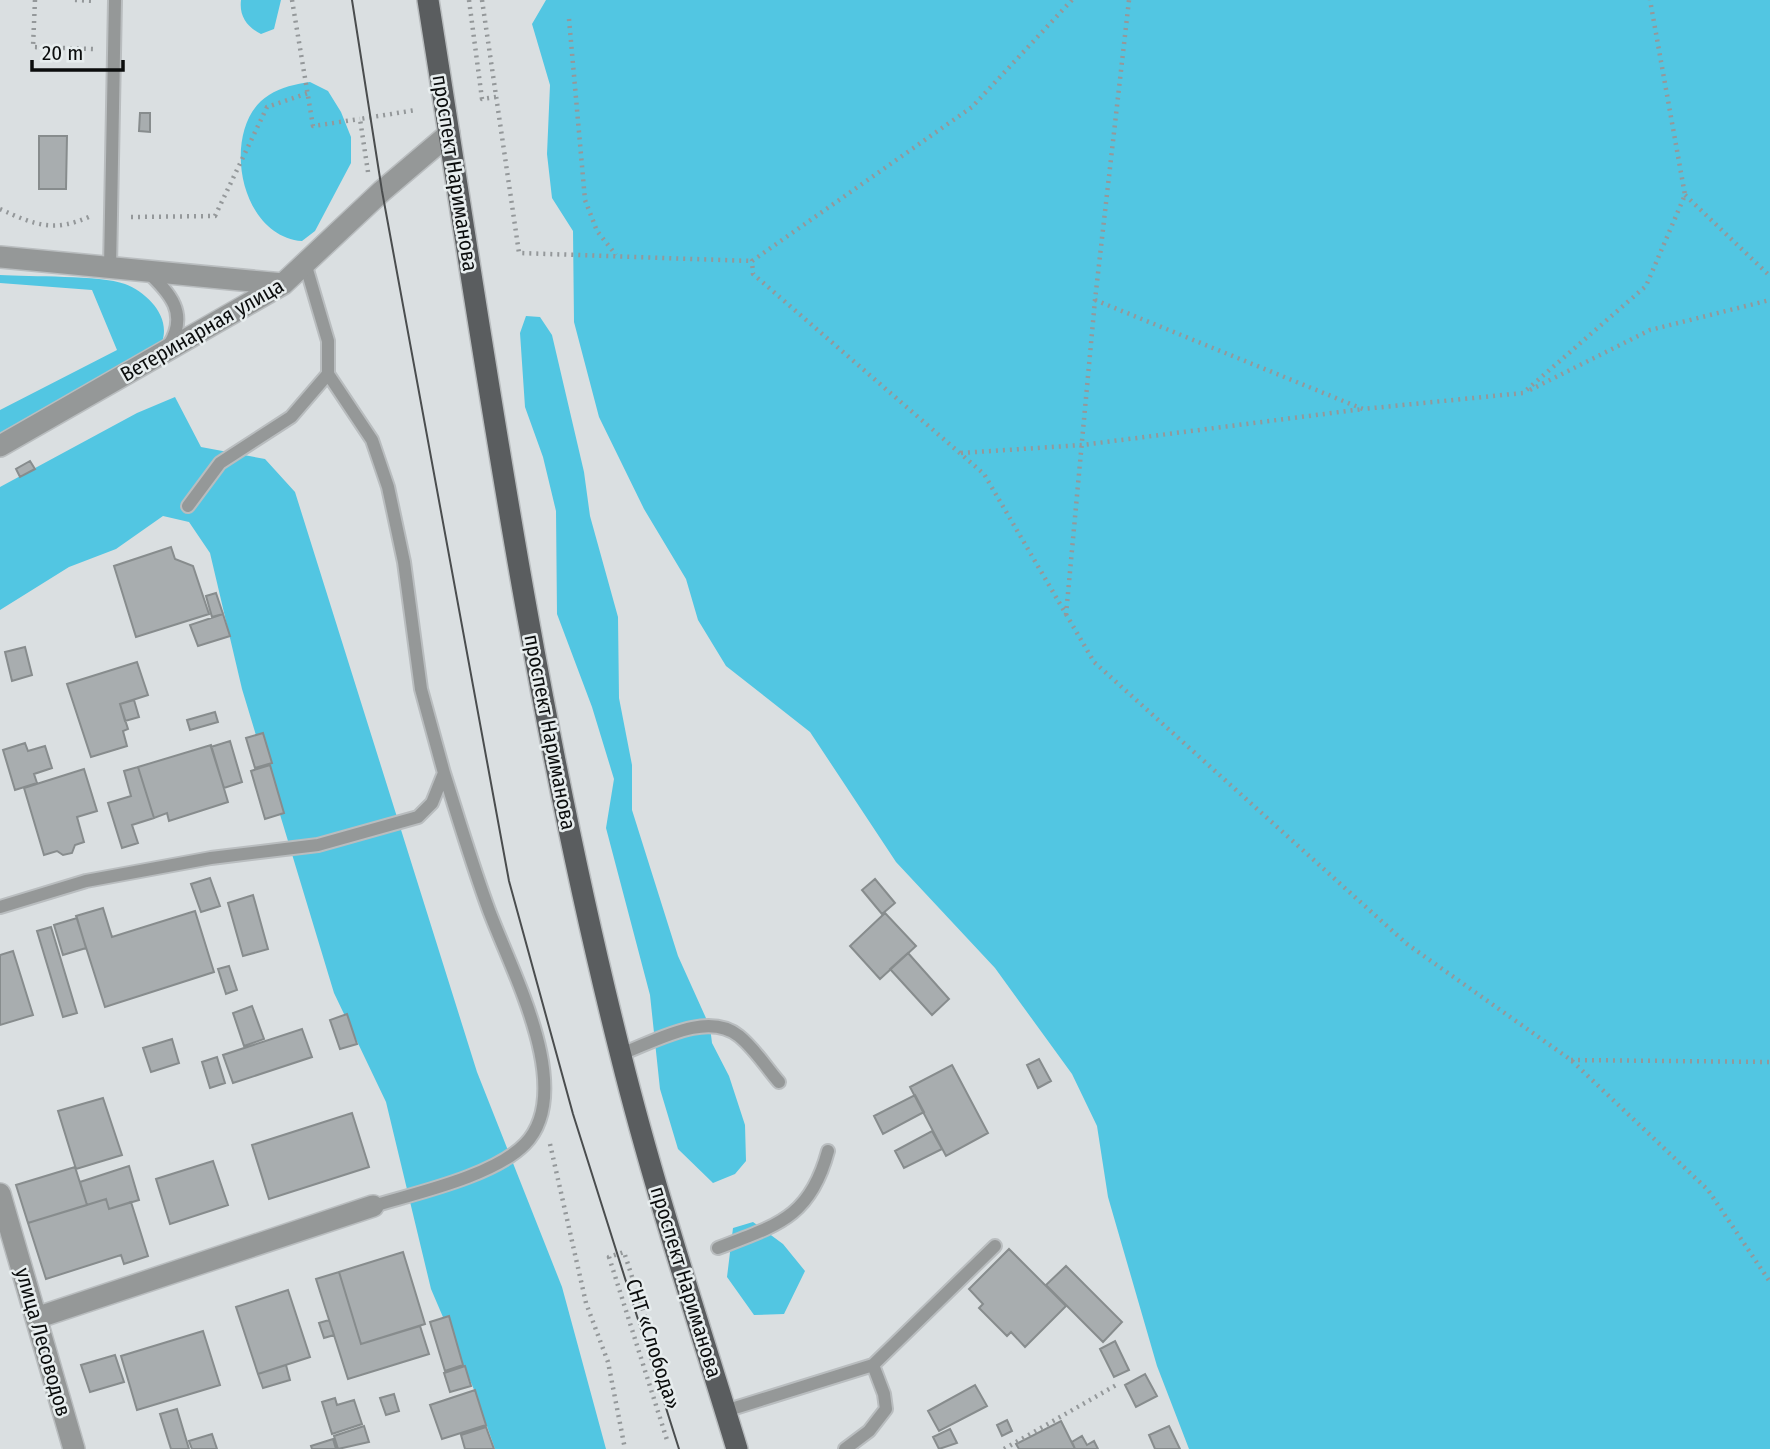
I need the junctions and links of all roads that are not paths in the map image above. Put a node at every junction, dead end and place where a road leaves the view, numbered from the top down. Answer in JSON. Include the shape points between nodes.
{"nodes":[{"id":1,"x":428,"y":0,"type":"edge"},
{"id":2,"x":108,"y":1,"type":"edge"},
{"id":3,"x":449,"y":134,"type":"junction"},
{"id":4,"x":0,"y":257,"type":"edge"},
{"id":5,"x":305,"y":263,"type":"junction"},
{"id":6,"x":110,"y":268,"type":"junction"},
{"id":7,"x":147,"y":271,"type":"junction"},
{"id":8,"x":283,"y":285,"type":"junction"},
{"id":9,"x":165,"y":352,"type":"junction"},
{"id":10,"x":328,"y":374,"type":"junction"},
{"id":11,"x":0,"y":446,"type":"edge"},
{"id":12,"x":188,"y":506,"type":"dead end"},
{"id":13,"x":444,"y":773,"type":"junction"},
{"id":14,"x":0,"y":907,"type":"edge"},
{"id":15,"x":621,"y":1054,"type":"junction"},
{"id":16,"x":779,"y":1082,"type":"dead end"},
{"id":17,"x":828,"y":1151,"type":"dead end"},
{"id":18,"x":0,"y":1194,"type":"edge"},
{"id":19,"x":373,"y":1206,"type":"joint"},
{"id":20,"x":996,"y":1246,"type":"dead end"},
{"id":21,"x":718,"y":1248,"type":"dead end"},
{"id":22,"x":36,"y":1318,"type":"junction"},
{"id":23,"x":873,"y":1365,"type":"junction"},
{"id":24,"x":725,"y":1411,"type":"junction"},
{"id":25,"x":74,"y":1449,"type":"edge"},
{"id":26,"x":737,"y":1449,"type":"edge"},
{"id":27,"x":845,"y":1449,"type":"edge"}],
"edges":[{"from":1,"to":3,"type":"main road","name":"проспект Нариманова"},
{"from":2,"to":6,"type":"lane"},
{"from":3,"to":5,"type":"street","name":"Ветеринарная улица"},
{"from":3,"to":15,"type":"main road","name":"проспект Нариманова","via":[[534,659]]},
{"from":4,"to":6,"type":"street"},
{"from":5,"to":8,"type":"street","name":"Ветеринарная улица"},
{"from":5,"to":10,"type":"lane","via":[[328,341]]},
{"from":6,"to":7,"type":"street"},
{"from":7,"to":8,"type":"street"},
{"from":7,"to":9,"type":"lane","via":[[168,292],[177,311],[178,331]]},
{"from":8,"to":9,"type":"street","name":"Ветеринарная улица"},
{"from":9,"to":11,"type":"street","name":"Ветеринарная улица"},
{"from":10,"to":12,"type":"lane","via":[[291,417],[220,463]]},
{"from":10,"to":13,"type":"lane","via":[[372,440],[388,487],[404,562],[421,689]]},
{"from":13,"to":14,"type":"lane","via":[[432,803],[418,817],[317,845],[86,881]]},
{"from":13,"to":19,"type":"lane","via":[[486,904],[538,1038],[543,1116],[524,1145],[477,1175]]},
{"from":15,"to":16,"type":"lane","via":[[703,1026],[720,1026],[750,1046]]},
{"from":15,"to":24,"type":"main road","name":"проспект Нариманова"},
{"from":17,"to":21,"type":"lane","via":[[809,1198],[778,1225]]},
{"from":18,"to":22,"type":"street","name":"улица Лесоводов"},
{"from":19,"to":22,"type":"street"},
{"from":20,"to":23,"type":"lane"},
{"from":22,"to":25,"type":"street","name":"улица Лесоводов"},
{"from":23,"to":24,"type":"lane"},
{"from":23,"to":27,"type":"lane","via":[[886,1409],[869,1431]]},
{"from":24,"to":26,"type":"main road","name":"проспект Нариманова"}]}
